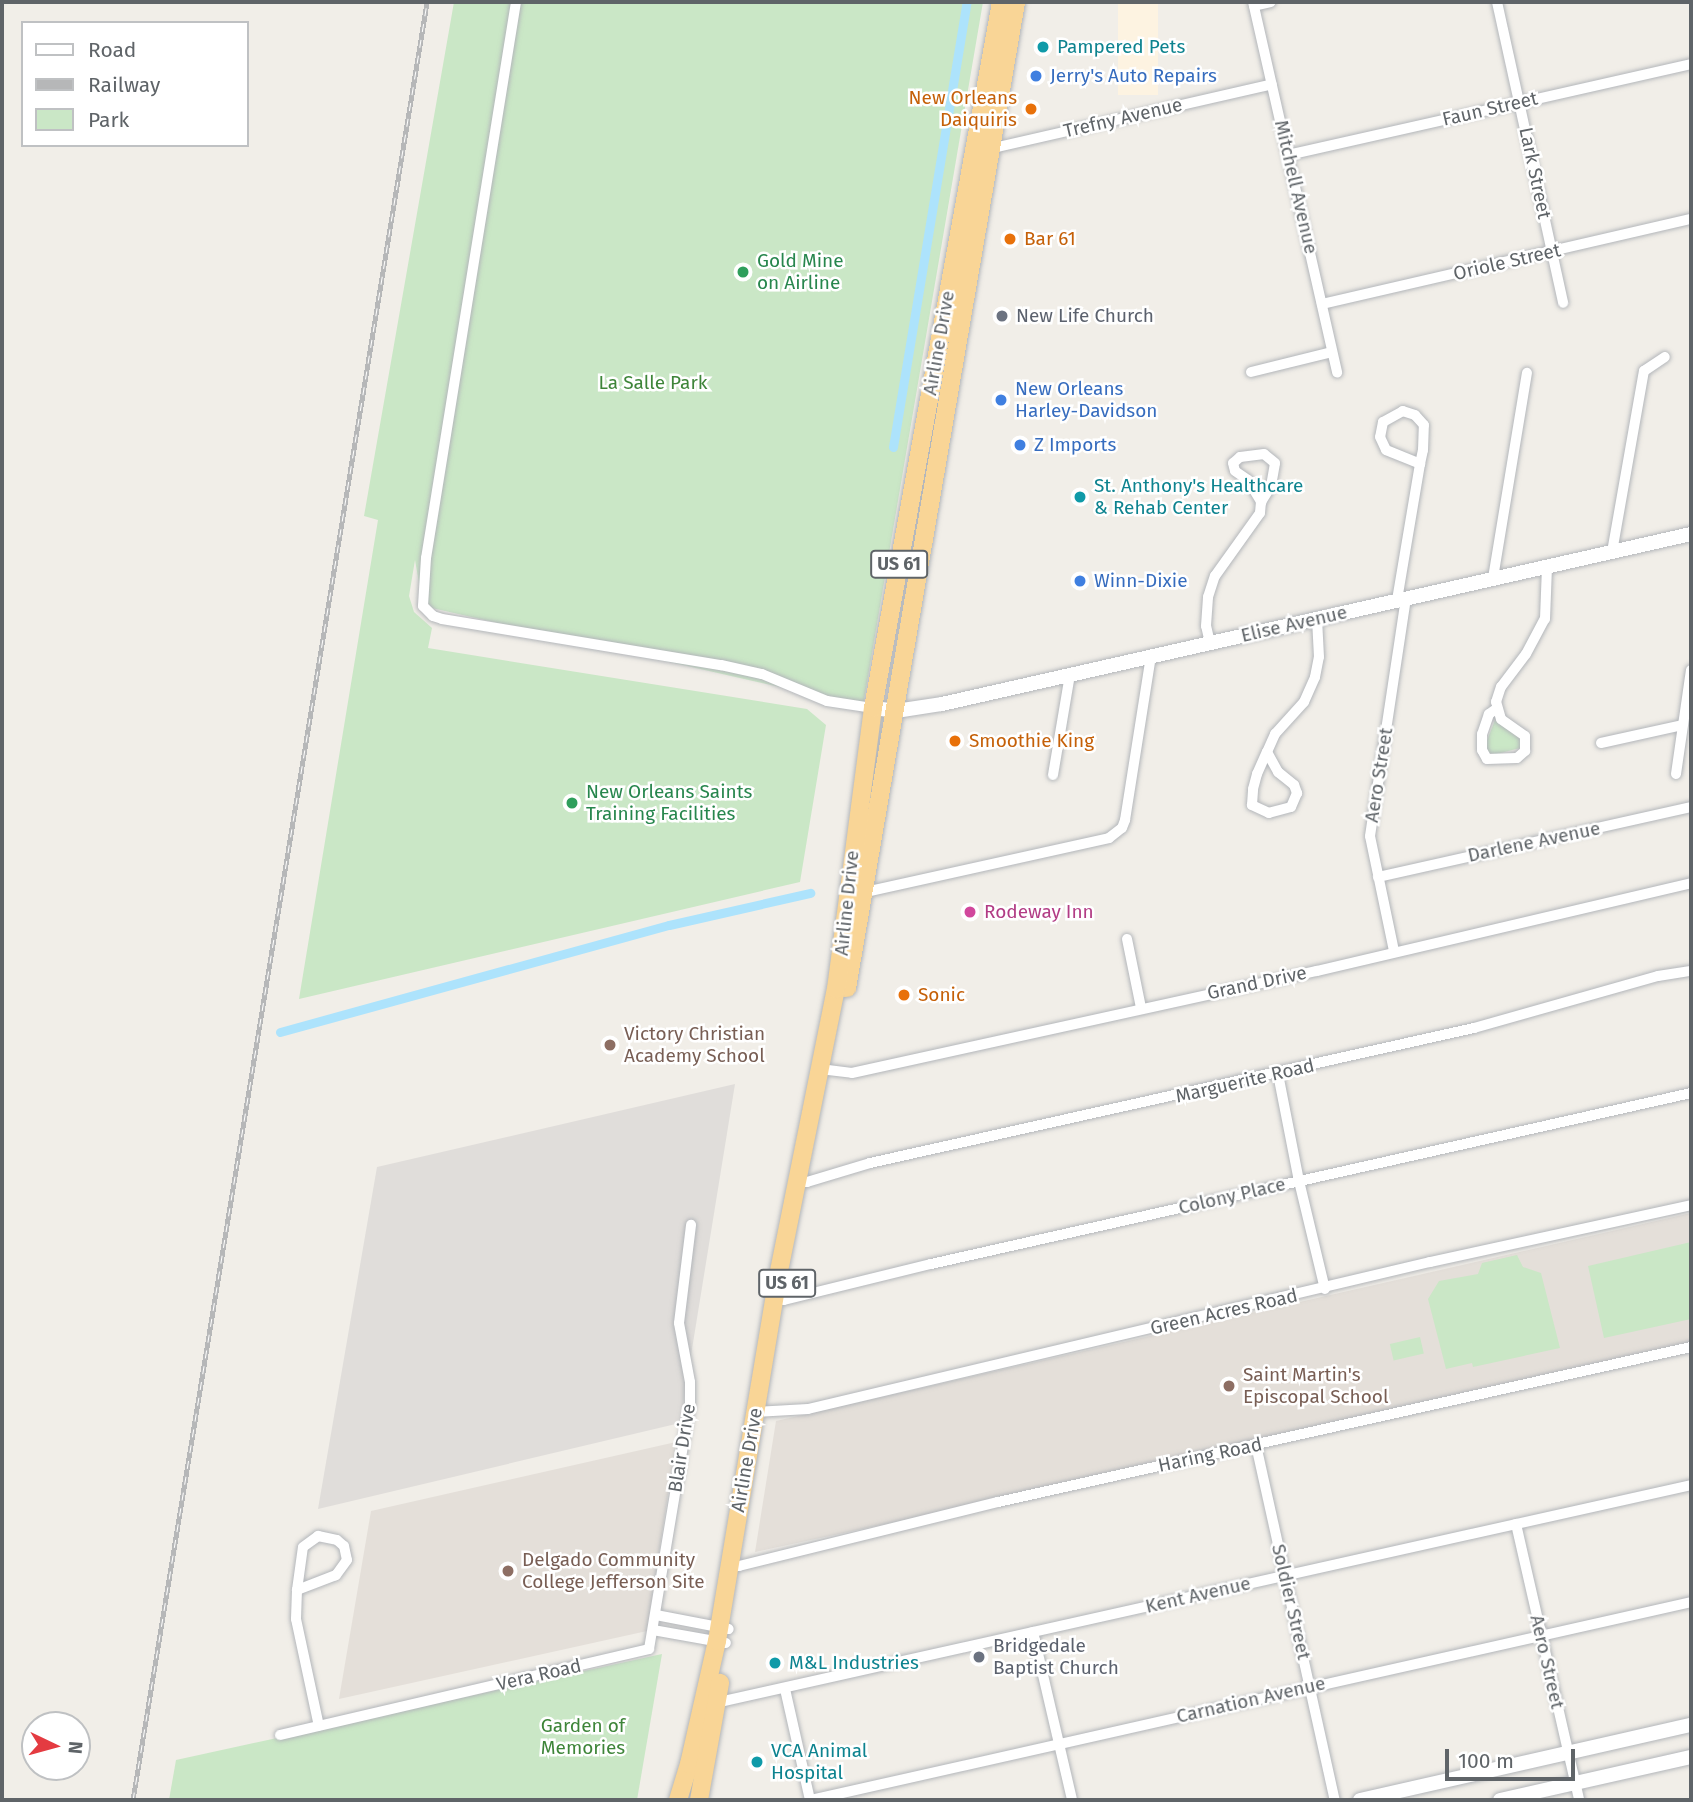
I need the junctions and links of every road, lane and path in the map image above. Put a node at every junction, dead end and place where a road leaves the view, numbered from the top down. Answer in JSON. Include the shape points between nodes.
{"nodes":[{"id":1,"x":516,"y":2,"type":"edge"},
{"id":2,"x":1001,"y":2,"type":"edge"},
{"id":3,"x":1016,"y":2,"type":"edge"},
{"id":4,"x":1271,"y":2,"type":"edge"},
{"id":5,"x":1497,"y":2,"type":"edge"},
{"id":6,"x":1254,"y":4,"type":"edge"},
{"id":7,"x":1691,"y":64,"type":"edge"},
{"id":8,"x":1272,"y":84,"type":"junction"},
{"id":9,"x":1520,"y":102,"type":"junction"},
{"id":10,"x":983,"y":148,"type":"junction"},
{"id":11,"x":1288,"y":155,"type":"junction"},
{"id":12,"x":1691,"y":219,"type":"edge"},
{"id":13,"x":1552,"y":251,"type":"junction"},
{"id":14,"x":1563,"y":303,"type":"dead end"},
{"id":15,"x":1322,"y":304,"type":"junction"},
{"id":16,"x":1332,"y":352,"type":"junction"},
{"id":17,"x":1665,"y":357,"type":"dead end"},
{"id":18,"x":1251,"y":372,"type":"dead end"},
{"id":19,"x":1337,"y":373,"type":"dead end"},
{"id":20,"x":1527,"y":373,"type":"dead end"},
{"id":21,"x":1420,"y":464,"type":"junction"},
{"id":22,"x":916,"y":474,"type":"junction"},
{"id":23,"x":934,"y":479,"type":"junction"},
{"id":24,"x":1261,"y":502,"type":"junction"},
{"id":25,"x":1691,"y":534,"type":"edge"},
{"id":26,"x":1612,"y":552,"type":"junction"},
{"id":27,"x":1547,"y":567,"type":"junction"},
{"id":28,"x":1493,"y":579,"type":"junction"},
{"id":29,"x":1402,"y":599,"type":"junction"},
{"id":30,"x":1317,"y":618,"type":"junction"},
{"id":31,"x":1210,"y":643,"type":"junction"},
{"id":32,"x":1151,"y":656,"type":"junction"},
{"id":33,"x":1691,"y":670,"type":"edge"},
{"id":34,"x":1070,"y":674,"type":"junction"},
{"id":35,"x":873,"y":708,"type":"junction"},
{"id":36,"x":1496,"y":709,"type":"junction"},
{"id":37,"x":896,"y":711,"type":"junction"},
{"id":38,"x":1682,"y":726,"type":"junction"},
{"id":39,"x":1601,"y":743,"type":"dead end"},
{"id":40,"x":1267,"y":752,"type":"junction"},
{"id":41,"x":1676,"y":774,"type":"dead end"},
{"id":42,"x":1053,"y":775,"type":"dead end"},
{"id":43,"x":1691,"y":807,"type":"edge"},
{"id":44,"x":1378,"y":877,"type":"junction"},
{"id":45,"x":1691,"y":883,"type":"edge"},
{"id":46,"x":856,"y":894,"type":"junction"},
{"id":47,"x":1127,"y":939,"type":"dead end"},
{"id":48,"x":1394,"y":951,"type":"junction"},
{"id":49,"x":1691,"y":971,"type":"edge"},
{"id":50,"x":1141,"y":1008,"type":"junction"},
{"id":51,"x":825,"y":1069,"type":"junction"},
{"id":52,"x":1279,"y":1074,"type":"junction"},
{"id":53,"x":1691,"y":1093,"type":"edge"},
{"id":54,"x":1299,"y":1181,"type":"junction"},
{"id":55,"x":802,"y":1182,"type":"junction"},
{"id":56,"x":1691,"y":1205,"type":"edge"},
{"id":57,"x":691,"y":1225,"type":"dead end"},
{"id":58,"x":1325,"y":1289,"type":"junction"},
{"id":59,"x":779,"y":1299,"type":"junction"},
{"id":60,"x":1691,"y":1347,"type":"edge"},
{"id":61,"x":760,"y":1412,"type":"junction"},
{"id":62,"x":1256,"y":1445,"type":"junction"},
{"id":63,"x":1691,"y":1485,"type":"edge"},
{"id":64,"x":1516,"y":1524,"type":"junction"},
{"id":65,"x":734,"y":1565,"type":"junction"},
{"id":66,"x":1285,"y":1576,"type":"junction"},
{"id":67,"x":297,"y":1590,"type":"junction"},
{"id":68,"x":1691,"y":1602,"type":"edge"},
{"id":69,"x":656,"y":1615,"type":"junction"},
{"id":70,"x":653,"y":1630,"type":"junction"},
{"id":71,"x":1033,"y":1632,"type":"junction"},
{"id":72,"x":723,"y":1635,"type":"junction"},
{"id":73,"x":1540,"y":1635,"type":"junction"},
{"id":74,"x":1311,"y":1687,"type":"junction"},
{"id":75,"x":785,"y":1689,"type":"junction"},
{"id":76,"x":710,"y":1703,"type":"junction"},
{"id":77,"x":1691,"y":1725,"type":"edge"},
{"id":78,"x":319,"y":1726,"type":"junction"},
{"id":79,"x":280,"y":1735,"type":"dead end"},
{"id":80,"x":1058,"y":1744,"type":"junction"},
{"id":81,"x":1568,"y":1754,"type":"junction"},
{"id":82,"x":1691,"y":1757,"type":"edge"},
{"id":83,"x":1575,"y":1783,"type":"junction"},
{"id":84,"x":678,"y":1800,"type":"edge"},
{"id":85,"x":699,"y":1800,"type":"edge"},
{"id":86,"x":810,"y":1800,"type":"edge"},
{"id":87,"x":1072,"y":1800,"type":"edge"},
{"id":88,"x":1335,"y":1800,"type":"edge"},
{"id":89,"x":1360,"y":1800,"type":"edge"},
{"id":90,"x":1500,"y":1800,"type":"edge"},
{"id":91,"x":1579,"y":1800,"type":"edge"}],
"edges":[{"from":1,"to":35,"type":"street","via":[[428,545],[423,606],[442,619],[762,674],[827,701]]},
{"from":2,"to":10,"type":"highway","name":"Airline Drive","number":"US 61"},
{"from":3,"to":10,"type":"highway","name":"Airline Drive","number":"US 61"},
{"from":4,"to":6,"type":"street"},
{"from":5,"to":9,"type":"street","name":"Lark Street"},
{"from":6,"to":8,"type":"street","name":"Mitchell Avenue"},
{"from":7,"to":9,"type":"street","name":"Faun Street"},
{"from":8,"to":10,"type":"street","name":"Trefny Avenue"},
{"from":8,"to":11,"type":"street","name":"Mitchell Avenue"},
{"from":9,"to":11,"type":"street","name":"Faun Street"},
{"from":9,"to":13,"type":"street","name":"Lark Street"},
{"from":10,"to":22,"type":"highway","name":"Airline Drive","number":"US 61"},
{"from":10,"to":23,"type":"highway","name":"Airline Drive","number":"US 61"},
{"from":11,"to":15,"type":"street","name":"Mitchell Avenue"},
{"from":12,"to":13,"type":"street","name":"Oriole Street"},
{"from":13,"to":14,"type":"street","name":"Lark Street"},
{"from":13,"to":15,"type":"street","name":"Oriole Street"},
{"from":15,"to":16,"type":"street","name":"Mitchell Avenue"},
{"from":16,"to":18,"type":"street"},
{"from":16,"to":19,"type":"street","name":"Mitchell Avenue"},
{"from":17,"to":26,"type":"street","via":[[1644,371]]},
{"from":20,"to":28,"type":"street"},
{"from":21,"to":21,"type":"street","name":"Aero Street","via":[[1424,425],[1403,411],[1383,422],[1380,437],[1386,450]]},
{"from":21,"to":29,"type":"street","name":"Aero Street"},
{"from":22,"to":23,"type":"highway"},
{"from":22,"to":35,"type":"highway","name":"Airline Drive","number":"US 61"},
{"from":23,"to":37,"type":"highway","name":"Airline Drive","number":"US 61"},
{"from":24,"to":24,"type":"street","via":[[1271,486],[1275,463],[1264,454],[1240,457],[1233,463],[1235,471],[1248,480]]},
{"from":24,"to":31,"type":"street","via":[[1248,532],[1215,576],[1208,597]]},
{"from":25,"to":26,"type":"street","name":"Elise Avenue"},
{"from":26,"to":27,"type":"street","name":"Elise Avenue"},
{"from":27,"to":28,"type":"street","name":"Elise Avenue"},
{"from":27,"to":36,"type":"street","via":[[1545,619],[1501,687]]},
{"from":28,"to":29,"type":"street","name":"Elise Avenue"},
{"from":29,"to":30,"type":"street","name":"Elise Avenue"},
{"from":29,"to":44,"type":"street","name":"Aero Street","via":[[1370,836]]},
{"from":30,"to":31,"type":"street","name":"Elise Avenue"},
{"from":30,"to":40,"type":"street","via":[[1315,677],[1304,702],[1275,734]]},
{"from":31,"to":32,"type":"street","name":"Elise Avenue"},
{"from":32,"to":34,"type":"street","name":"Elise Avenue"},
{"from":32,"to":46,"type":"street","via":[[1125,820],[1119,831],[1110,838]]},
{"from":33,"to":38,"type":"street"},
{"from":34,"to":37,"type":"street","name":"Elise Avenue"},
{"from":34,"to":42,"type":"street"},
{"from":35,"to":37,"type":"street","name":"Elise Avenue"},
{"from":35,"to":46,"type":"highway","name":"Airline Drive","number":"US 61"},
{"from":36,"to":36,"type":"street","via":[[1489,714],[1482,734],[1482,750],[1487,759],[1517,758],[1525,751],[1525,736]]},
{"from":37,"to":46,"type":"highway","name":"Airline Drive","number":"US 61"},
{"from":38,"to":39,"type":"street"},
{"from":38,"to":41,"type":"street"},
{"from":40,"to":40,"type":"street","via":[[1297,793],[1291,807],[1269,813],[1252,805]]},
{"from":43,"to":44,"type":"street","name":"Darlene Avenue"},
{"from":44,"to":48,"type":"street","name":"Aero Street"},
{"from":45,"to":48,"type":"street","name":"Grand Drive"},
{"from":46,"to":51,"type":"highway","name":"Airline Drive","number":"US 61"},
{"from":47,"to":50,"type":"street"},
{"from":48,"to":50,"type":"street","name":"Grand Drive"},
{"from":49,"to":52,"type":"street","name":"Marguerite Road"},
{"from":50,"to":51,"type":"street","name":"Grand Drive","via":[[852,1073]]},
{"from":51,"to":55,"type":"highway","name":"Airline Drive","number":"US 61"},
{"from":52,"to":54,"type":"street"},
{"from":52,"to":55,"type":"street","name":"Marguerite Road","via":[[870,1163]]},
{"from":53,"to":54,"type":"street","name":"Colony Place"},
{"from":54,"to":58,"type":"street"},
{"from":54,"to":59,"type":"street","name":"Colony Place"},
{"from":55,"to":59,"type":"highway","name":"Airline Drive","number":"US 61"},
{"from":56,"to":58,"type":"street","name":"Green Acres Road"},
{"from":57,"to":69,"type":"street","name":"Blair Drive","via":[[679,1323],[690,1405]]},
{"from":58,"to":61,"type":"street","name":"Green Acres Road","via":[[808,1409]]},
{"from":59,"to":61,"type":"highway","name":"Airline Drive","number":"US 61"},
{"from":60,"to":62,"type":"street","name":"Haring Road"},
{"from":61,"to":65,"type":"highway","name":"Airline Drive","number":"US 61"},
{"from":62,"to":65,"type":"street","name":"Haring Road"},
{"from":62,"to":66,"type":"street","name":"Soldier Street"},
{"from":63,"to":64,"type":"street","name":"Kent Avenue"},
{"from":64,"to":66,"type":"street","name":"Kent Avenue"},
{"from":64,"to":73,"type":"street","name":"Aero Street"},
{"from":65,"to":72,"type":"highway","name":"Airline Drive","number":"US 61"},
{"from":66,"to":71,"type":"street","name":"Kent Avenue"},
{"from":66,"to":74,"type":"street","name":"Soldier Street"},
{"from":67,"to":67,"type":"street","via":[[300,1557],[309,1540],[326,1536],[344,1546],[347,1560],[342,1570]]},
{"from":67,"to":78,"type":"street","via":[[296,1619]]},
{"from":68,"to":73,"type":"street","name":"Carnation Avenue"},
{"from":69,"to":70,"type":"street","name":"Blair Drive"},
{"from":69,"to":72,"type":"street"},
{"from":70,"to":72,"type":"street"},
{"from":70,"to":78,"type":"street","name":"Vera Road","via":[[649,1649],[640,1652]]},
{"from":71,"to":75,"type":"street","name":"Kent Avenue"},
{"from":71,"to":80,"type":"street"},
{"from":72,"to":76,"type":"highway","name":"Airline Drive","number":"US 61"},
{"from":73,"to":74,"type":"street","name":"Carnation Avenue"},
{"from":73,"to":81,"type":"street","name":"Aero Street"},
{"from":74,"to":80,"type":"street","name":"Carnation Avenue"},
{"from":74,"to":88,"type":"street","name":"Soldier Street"},
{"from":75,"to":76,"type":"street","name":"Kent Avenue"},
{"from":75,"to":86,"type":"street"},
{"from":76,"to":84,"type":"highway","name":"Airline Drive","number":"US 61"},
{"from":76,"to":85,"type":"highway","name":"Airline Drive","number":"US 61"},
{"from":77,"to":81,"type":"street"},
{"from":78,"to":79,"type":"street"},
{"from":80,"to":86,"type":"street","name":"Carnation Avenue"},
{"from":80,"to":87,"type":"street"},
{"from":81,"to":83,"type":"street","name":"Aero Street"},
{"from":81,"to":89,"type":"street"},
{"from":82,"to":83,"type":"street"},
{"from":83,"to":90,"type":"street"},
{"from":83,"to":91,"type":"street","name":"Aero Street"}]}
